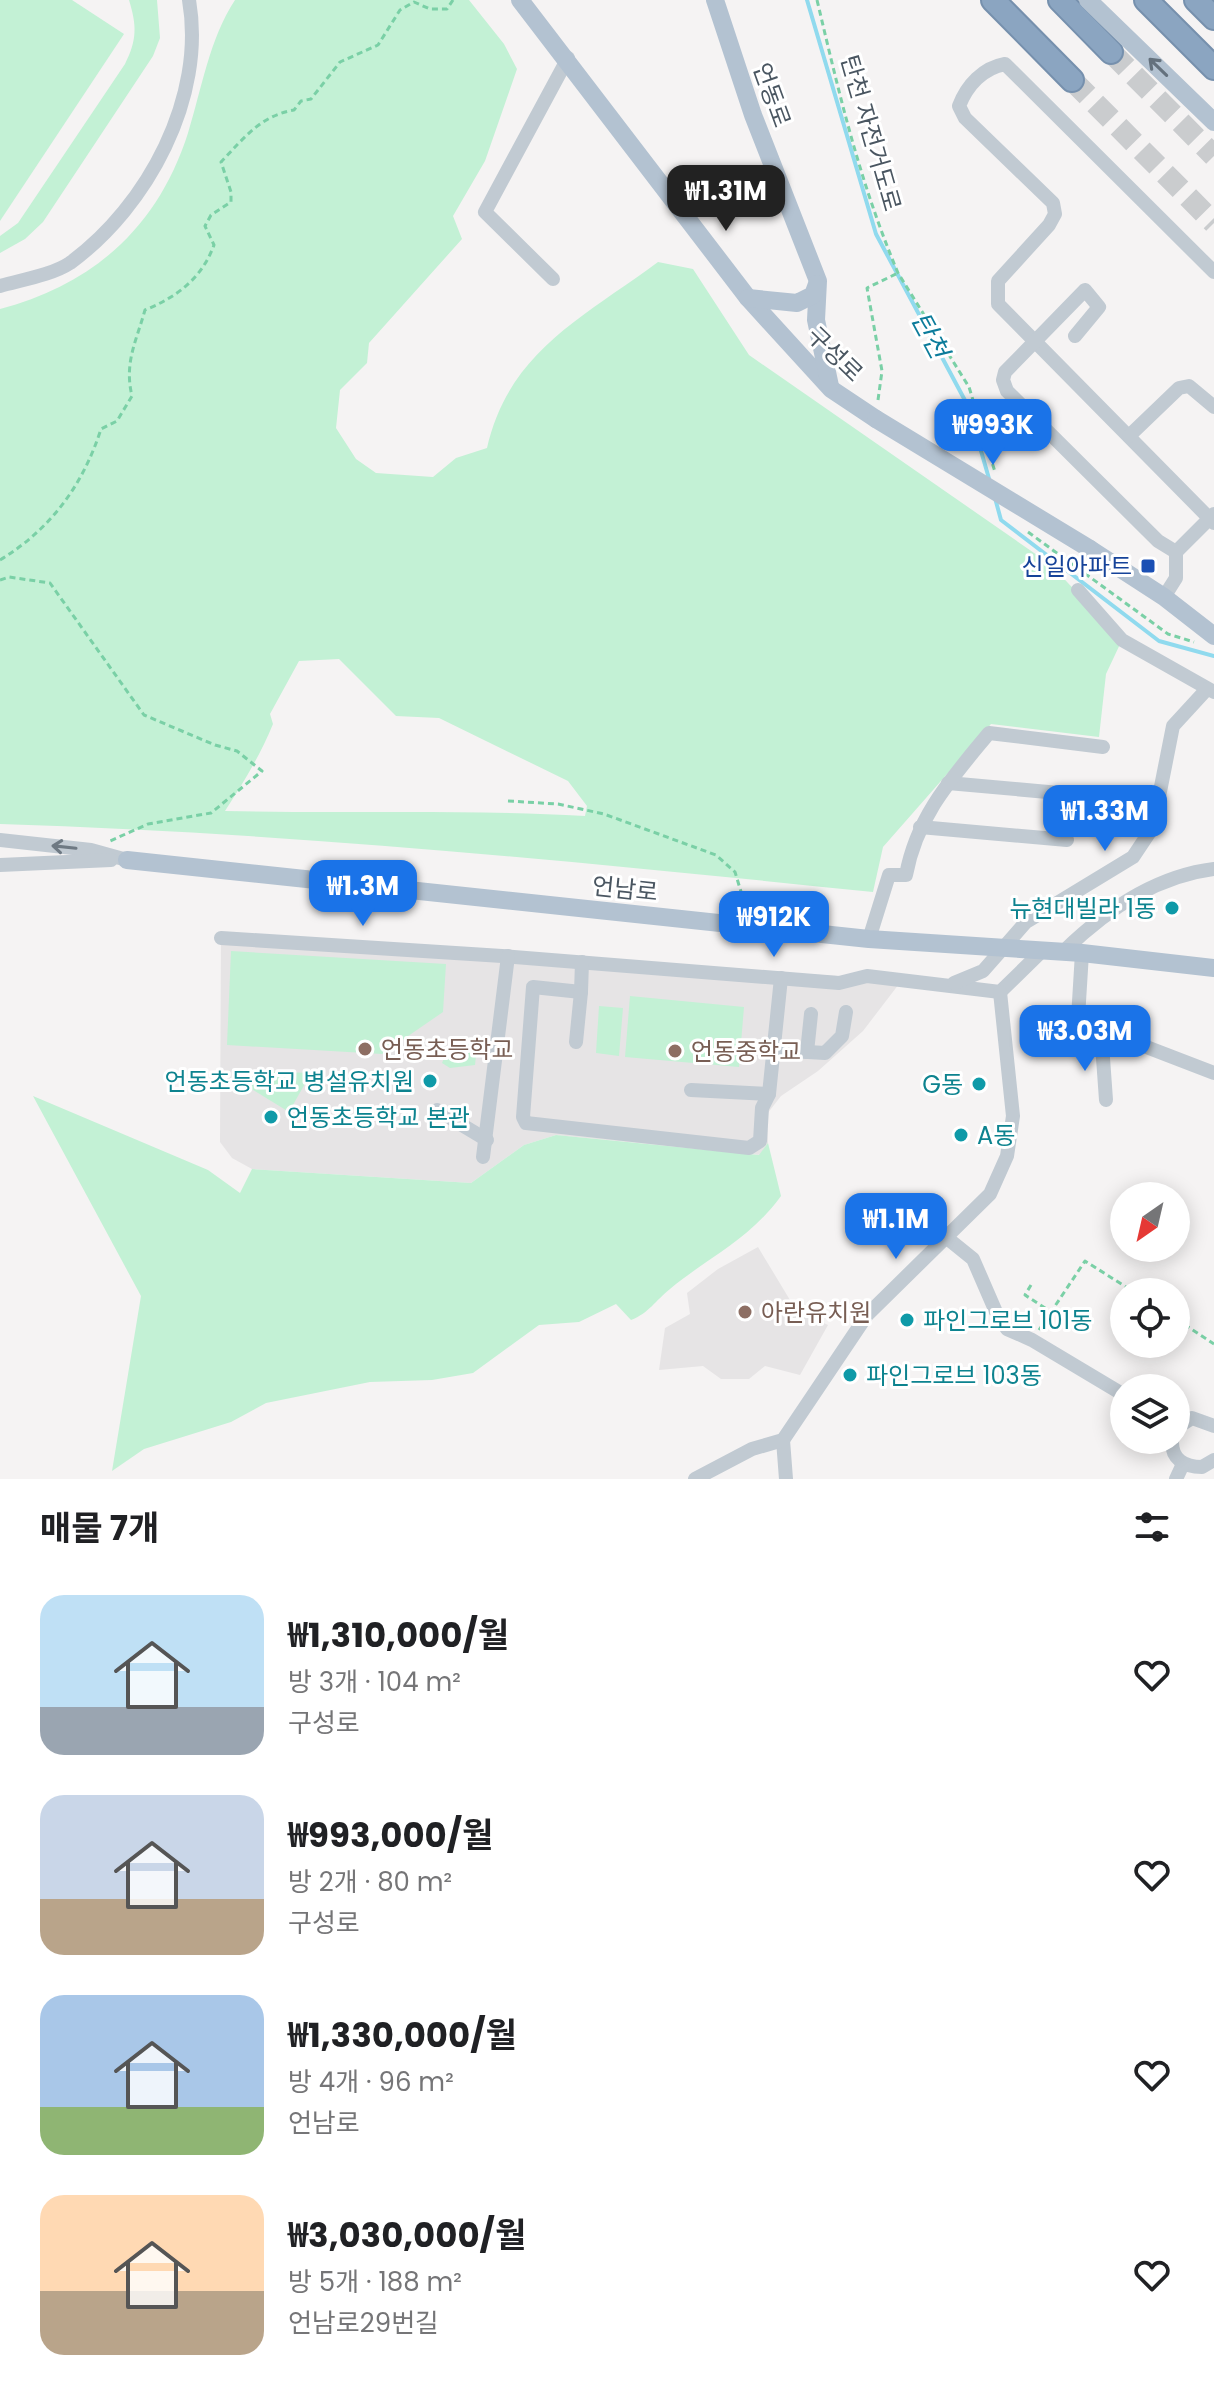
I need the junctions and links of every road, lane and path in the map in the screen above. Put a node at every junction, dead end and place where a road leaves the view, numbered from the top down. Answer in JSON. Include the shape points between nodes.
{"nodes":[{"id":1,"x":189,"y":0,"type":"edge"},
{"id":2,"x":453,"y":0,"type":"edge"},
{"id":3,"x":520,"y":0,"type":"edge"},
{"id":4,"x":715,"y":0,"type":"edge"},
{"id":5,"x":817,"y":0,"type":"edge"},
{"id":6,"x":993,"y":0,"type":"edge"},
{"id":7,"x":1008,"y":0,"type":"edge"},
{"id":8,"x":1060,"y":0,"type":"edge"},
{"id":9,"x":1088,"y":0,"type":"edge"},
{"id":10,"x":1146,"y":0,"type":"edge"},
{"id":11,"x":1196,"y":0,"type":"edge"},
{"id":12,"x":1214,"y":18,"type":"edge"},
{"id":13,"x":1111,"y":52,"type":"tunnel mouth"},
{"id":14,"x":568,"y":58,"type":"junction"},
{"id":15,"x":1214,"y":68,"type":"edge"},
{"id":16,"x":1214,"y":122,"type":"edge"},
{"id":17,"x":1214,"y":272,"type":"edge"},
{"id":18,"x":898,"y":273,"type":"junction"},
{"id":19,"x":553,"y":279,"type":"dead end"},
{"id":20,"x":818,"y":281,"type":"junction"},
{"id":21,"x":0,"y":286,"type":"edge"},
{"id":22,"x":748,"y":298,"type":"junction"},
{"id":23,"x":1075,"y":336,"type":"dead end"},
{"id":24,"x":1033,"y":340,"type":"junction"},
{"id":25,"x":831,"y":389,"type":"junction"},
{"id":26,"x":1214,"y":407,"type":"edge"},
{"id":27,"x":876,"y":419,"type":"junction"},
{"id":28,"x":1129,"y":436,"type":"junction"},
{"id":29,"x":998,"y":483,"type":"dead end"},
{"id":30,"x":1213,"y":518,"type":"edge"},
{"id":31,"x":1018,"y":524,"type":"dead end"},
{"id":32,"x":1176,"y":552,"type":"junction"},
{"id":33,"x":0,"y":560,"type":"edge"},
{"id":34,"x":0,"y":580,"type":"edge"},
{"id":35,"x":1078,"y":590,"type":"dead end"},
{"id":36,"x":1164,"y":597,"type":"junction"},
{"id":37,"x":1211,"y":638,"type":"edge"},
{"id":38,"x":1210,"y":691,"type":"edge"},
{"id":39,"x":1103,"y":747,"type":"dead end"},
{"id":40,"x":948,"y":783,"type":"junction"},
{"id":41,"x":1092,"y":796,"type":"dead end"},
{"id":42,"x":508,"y":801,"type":"dead end"},
{"id":43,"x":920,"y":827,"type":"junction"},
{"id":44,"x":0,"y":840,"type":"edge"},
{"id":45,"x":1067,"y":840,"type":"dead end"},
{"id":46,"x":91,"y":850,"type":"junction"},
{"id":47,"x":127,"y":860,"type":"junction"},
{"id":48,"x":0,"y":865,"type":"edge"},
{"id":49,"x":1214,"y":869,"type":"edge"},
{"id":50,"x":742,"y":895,"type":"dead end"},
{"id":51,"x":221,"y":938,"type":"dead end"},
{"id":52,"x":869,"y":939,"type":"junction"},
{"id":53,"x":1006,"y":947,"type":"junction"},
{"id":54,"x":1042,"y":951,"type":"junction"},
{"id":55,"x":1073,"y":952,"type":"junction"},
{"id":56,"x":508,"y":956,"type":"junction"},
{"id":57,"x":582,"y":962,"type":"junction"},
{"id":58,"x":1214,"y":968,"type":"edge"},
{"id":59,"x":781,"y":978,"type":"junction"},
{"id":60,"x":944,"y":986,"type":"junction"},
{"id":61,"x":581,"y":992,"type":"junction"},
{"id":62,"x":1000,"y":992,"type":"junction"},
{"id":63,"x":846,"y":1012,"type":"dead end"},
{"id":64,"x":811,"y":1014,"type":"dead end"},
{"id":65,"x":576,"y":1042,"type":"dead end"},
{"id":66,"x":1102,"y":1044,"type":"junction"},
{"id":67,"x":774,"y":1050,"type":"junction"},
{"id":68,"x":807,"y":1052,"type":"junction"},
{"id":69,"x":1214,"y":1073,"type":"edge"},
{"id":70,"x":691,"y":1090,"type":"dead end"},
{"id":71,"x":769,"y":1094,"type":"junction"},
{"id":72,"x":1106,"y":1100,"type":"dead end"},
{"id":73,"x":437,"y":1110,"type":"dead end"},
{"id":74,"x":487,"y":1140,"type":"junction"},
{"id":75,"x":483,"y":1157,"type":"dead end"},
{"id":76,"x":947,"y":1238,"type":"junction"},
{"id":77,"x":1112,"y":1278,"type":"edge"},
{"id":78,"x":1031,"y":1285,"type":"dead end"},
{"id":79,"x":1051,"y":1312,"type":"junction"},
{"id":80,"x":1190,"y":1328,"type":"edge"},
{"id":81,"x":1032,"y":1340,"type":"junction"},
{"id":82,"x":1214,"y":1344,"type":"edge"},
{"id":83,"x":1110,"y":1387,"type":"edge"},
{"id":84,"x":1190,"y":1419,"type":"edge"},
{"id":85,"x":1213,"y":1422,"type":"edge"},
{"id":86,"x":783,"y":1440,"type":"junction"},
{"id":87,"x":1175,"y":1454,"type":"edge"},
{"id":88,"x":1214,"y":1460,"type":"edge"},
{"id":89,"x":1183,"y":1464,"type":"junction"},
{"id":90,"x":695,"y":1479,"type":"edge"},
{"id":91,"x":786,"y":1479,"type":"edge"},
{"id":92,"x":1176,"y":1479,"type":"edge"}],
"edges":[{"from":1,"to":21,"type":"street","via":[[191,62],[159,162],[113,221],[68,264]]},
{"from":2,"to":33,"type":"path","via":[[447,9],[414,2],[400,10],[378,45],[340,62],[311,99],[245,132],[221,162],[231,202],[211,215],[205,226],[214,245],[208,261],[178,295],[145,310],[128,358],[132,396],[117,421],[101,429],[76,489],[57,514],[26,545]]},
{"from":3,"to":14,"type":"main road","name":"구성로"},
{"from":4,"to":20,"type":"main road","name":"언동로"},
{"from":5,"to":18,"type":"path","name":"탄천 자전거도로","via":[[847,130]]},
{"from":6,"to":7,"type":"highway","via":[[1075,77]]},
{"from":8,"to":13,"type":"highway"},
{"from":16,"to":9,"type":"main road","one_way":true},
{"from":10,"to":15,"type":"highway"},
{"from":11,"to":12,"type":"highway"},
{"from":14,"to":19,"type":"street","via":[[485,212]]},
{"from":14,"to":22,"type":"main road","name":"구성로"},
{"from":17,"to":24,"type":"street","via":[[1005,64],[990,67],[965,91],[959,106],[965,118],[1053,203],[1055,214],[998,281],[996,292],[998,304]]},
{"from":18,"to":27,"type":"path","via":[[867,288],[882,371]]},
{"from":18,"to":29,"type":"path","name":"탄천 자전거도로","via":[[969,387]]},
{"from":20,"to":22,"type":"main road","via":[[813,295],[797,303]]},
{"from":20,"to":25,"type":"main road","name":"언동로","via":[[816,320]]},
{"from":22,"to":25,"type":"main road","name":"구성로"},
{"from":23,"to":24,"type":"street","via":[[1099,307],[1085,290]]},
{"from":24,"to":28,"type":"street"},
{"from":24,"to":32,"type":"street","via":[[1005,372],[1007,391],[1158,541]]},
{"from":25,"to":27,"type":"main road","name":"구성로"},
{"from":26,"to":28,"type":"street","via":[[1197,390],[1179,388]]},
{"from":27,"to":36,"type":"main road","name":"구성로","bridge":true},
{"from":28,"to":30,"type":"street"},
{"from":30,"to":32,"type":"street"},
{"from":31,"to":37,"type":"path","via":[[1168,634]]},
{"from":32,"to":36,"type":"street","via":[[1176,578]]},
{"from":34,"to":46,"type":"path","via":[[50,583],[144,715],[237,751],[262,771],[211,813],[148,824]]},
{"from":35,"to":38,"type":"street","via":[[1122,640]]},
{"from":36,"to":37,"type":"main road","name":"구성로"},
{"from":38,"to":53,"type":"street","via":[[1173,726],[1153,827],[1133,857],[1026,922]]},
{"from":39,"to":40,"type":"street","via":[[989,733]]},
{"from":40,"to":41,"type":"street"},
{"from":40,"to":43,"type":"street"},
{"from":42,"to":50,"type":"path","via":[[604,814],[716,855],[735,872]]},
{"from":43,"to":45,"type":"street"},
{"from":43,"to":52,"type":"street","via":[[906,875],[889,875]]},
{"from":46,"to":44,"type":"street","one_way":true},
{"from":46,"to":47,"type":"street"},
{"from":47,"to":48,"type":"street"},
{"from":47,"to":52,"type":"main road","name":"언남로"},
{"from":49,"to":55,"type":"street","via":[[1125,901]]},
{"from":51,"to":56,"type":"street"},
{"from":52,"to":53,"type":"main road","name":"언남로"},
{"from":53,"to":54,"type":"main road","name":"언남로"},
{"from":53,"to":60,"type":"street","via":[[983,971]]},
{"from":54,"to":55,"type":"main road","name":"언남로"},
{"from":54,"to":62,"type":"street"},
{"from":55,"to":58,"type":"main road","name":"언남로"},
{"from":55,"to":66,"type":"street","via":[[1078,1018]]},
{"from":56,"to":57,"type":"street"},
{"from":56,"to":74,"type":"street"},
{"from":57,"to":59,"type":"street"},
{"from":57,"to":61,"type":"street"},
{"from":59,"to":60,"type":"street","via":[[839,983],[867,976]]},
{"from":59,"to":67,"type":"street"},
{"from":60,"to":62,"type":"street"},
{"from":61,"to":65,"type":"street"},
{"from":61,"to":71,"type":"street","via":[[533,987],[526,1123],[749,1148],[760,1141],[762,1108]]},
{"from":62,"to":76,"type":"street","via":[[1012,1136],[990,1194]]},
{"from":63,"to":68,"type":"street","via":[[842,1036],[828,1051]]},
{"from":64,"to":68,"type":"street"},
{"from":66,"to":69,"type":"street","via":[[1136,1043]]},
{"from":66,"to":72,"type":"street"},
{"from":67,"to":68,"type":"street"},
{"from":67,"to":71,"type":"street"},
{"from":70,"to":71,"type":"street"},
{"from":73,"to":74,"type":"street"},
{"from":74,"to":75,"type":"street"},
{"from":76,"to":81,"type":"street","via":[[973,1259],[1007,1329]]},
{"from":76,"to":86,"type":"street","via":[[859,1325]]},
{"from":77,"to":79,"type":"path","via":[[1085,1261]]},
{"from":78,"to":79,"type":"path","via":[[1025,1295]]},
{"from":79,"to":81,"type":"path"},
{"from":80,"to":82,"type":"path"},
{"from":81,"to":83,"type":"street"},
{"from":84,"to":85,"type":"street"},
{"from":86,"to":90,"type":"street","via":[[752,1449]]},
{"from":86,"to":91,"type":"street"},
{"from":87,"to":89,"type":"street"},
{"from":88,"to":89,"type":"street","via":[[1202,1467]]},
{"from":89,"to":92,"type":"street"}]}
